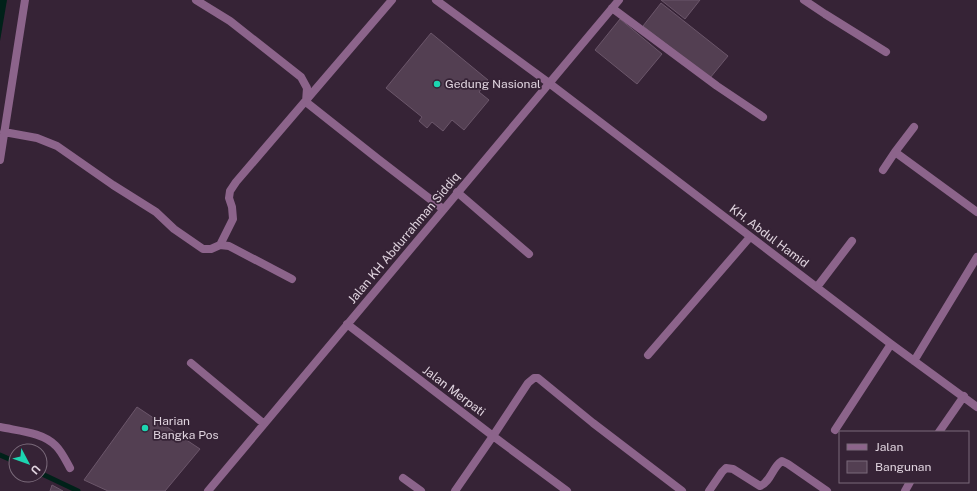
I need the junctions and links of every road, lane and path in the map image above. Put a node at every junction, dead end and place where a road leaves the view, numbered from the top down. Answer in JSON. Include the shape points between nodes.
{"nodes":[{"id":1,"x":26,"y":0,"type":"edge"},
{"id":2,"x":196,"y":0,"type":"edge"},
{"id":3,"x":392,"y":0,"type":"edge"},
{"id":4,"x":436,"y":0,"type":"edge"},
{"id":5,"x":619,"y":0,"type":"edge"},
{"id":6,"x":804,"y":0,"type":"edge"},
{"id":7,"x":612,"y":8,"type":"junction"},
{"id":8,"x":886,"y":52,"type":"dead end"},
{"id":9,"x":549,"y":83,"type":"junction"},
{"id":10,"x":306,"y":102,"type":"junction"},
{"id":11,"x":763,"y":117,"type":"dead end"},
{"id":12,"x":914,"y":127,"type":"dead end"},
{"id":13,"x":4,"y":132,"type":"junction"},
{"id":14,"x":895,"y":152,"type":"junction"},
{"id":15,"x":0,"y":160,"type":"edge"},
{"id":16,"x":882,"y":170,"type":"dead end"},
{"id":17,"x":457,"y":192,"type":"junction"},
{"id":18,"x":443,"y":209,"type":"junction"},
{"id":19,"x":977,"y":212,"type":"edge"},
{"id":20,"x":750,"y":237,"type":"junction"},
{"id":21,"x":852,"y":241,"type":"dead end"},
{"id":22,"x":220,"y":245,"type":"junction"},
{"id":23,"x":529,"y":254,"type":"dead end"},
{"id":24,"x":977,"y":257,"type":"edge"},
{"id":25,"x":292,"y":279,"type":"dead end"},
{"id":26,"x":817,"y":287,"type":"junction"},
{"id":27,"x":348,"y":324,"type":"junction"},
{"id":28,"x":891,"y":344,"type":"junction"},
{"id":29,"x":648,"y":355,"type":"dead end"},
{"id":30,"x":914,"y":361,"type":"junction"},
{"id":31,"x":191,"y":363,"type":"dead end"},
{"id":32,"x":964,"y":396,"type":"junction"},
{"id":33,"x":977,"y":407,"type":"edge"},
{"id":34,"x":263,"y":423,"type":"junction"},
{"id":35,"x":0,"y":427,"type":"edge"},
{"id":36,"x":835,"y":430,"type":"dead end"},
{"id":37,"x":940,"y":431,"type":"edge"},
{"id":38,"x":493,"y":436,"type":"junction"},
{"id":39,"x":70,"y":468,"type":"dead end"},
{"id":40,"x":403,"y":478,"type":"dead end"},
{"id":41,"x":208,"y":491,"type":"edge"},
{"id":42,"x":421,"y":491,"type":"edge"},
{"id":43,"x":456,"y":491,"type":"edge"},
{"id":44,"x":567,"y":491,"type":"edge"},
{"id":45,"x":682,"y":491,"type":"edge"},
{"id":46,"x":709,"y":491,"type":"edge"},
{"id":47,"x":828,"y":491,"type":"edge"}],
"edges":[{"from":1,"to":13,"type":"street"},
{"from":2,"to":10,"type":"street","via":[[230,20],[300,77],[307,88]]},
{"from":3,"to":10,"type":"street"},
{"from":4,"to":9,"type":"street","name":"KH. Abdul Hamid"},
{"from":5,"to":7,"type":"street","name":"Jalan KH Abdurrahman Siddiq"},
{"from":6,"to":8,"type":"street"},
{"from":7,"to":9,"type":"street","name":"Jalan KH Abdurrahman Siddiq"},
{"from":7,"to":11,"type":"street"},
{"from":9,"to":17,"type":"street","name":"Jalan KH Abdurrahman Siddiq"},
{"from":9,"to":20,"type":"street","name":"KH. Abdul Hamid"},
{"from":10,"to":18,"type":"street"},
{"from":10,"to":22,"type":"street","via":[[230,191],[233,219]]},
{"from":12,"to":14,"type":"street"},
{"from":13,"to":15,"type":"street"},
{"from":13,"to":22,"type":"street","via":[[37,138],[57,146],[156,212],[174,229],[203,249]]},
{"from":14,"to":16,"type":"street"},
{"from":14,"to":19,"type":"street"},
{"from":17,"to":18,"type":"street","name":"Jalan KH Abdurrahman Siddiq"},
{"from":17,"to":23,"type":"street"},
{"from":18,"to":27,"type":"street","name":"Jalan KH Abdurrahman Siddiq"},
{"from":20,"to":26,"type":"street","name":"KH. Abdul Hamid"},
{"from":20,"to":29,"type":"street"},
{"from":21,"to":26,"type":"street"},
{"from":22,"to":25,"type":"street","via":[[229,246]]},
{"from":24,"to":30,"type":"street"},
{"from":26,"to":28,"type":"street","name":"KH. Abdul Hamid"},
{"from":27,"to":34,"type":"street","name":"Jalan KH Abdurrahman Siddiq"},
{"from":27,"to":38,"type":"street","name":"Jalan Merpati"},
{"from":28,"to":30,"type":"street","name":"KH. Abdul Hamid"},
{"from":28,"to":36,"type":"street"},
{"from":30,"to":32,"type":"street","name":"KH. Abdul Hamid"},
{"from":31,"to":34,"type":"street"},
{"from":32,"to":33,"type":"street","name":"KH. Abdul Hamid"},
{"from":32,"to":37,"type":"street"},
{"from":34,"to":41,"type":"street","name":"Jalan KH Abdurrahman Siddiq"},
{"from":35,"to":39,"type":"street","via":[[45,438],[56,446]]},
{"from":38,"to":43,"type":"street"},
{"from":38,"to":44,"type":"street","name":"Jalan Merpati"},
{"from":38,"to":45,"type":"street","via":[[530,381],[538,378]]},
{"from":40,"to":42,"type":"street"},
{"from":46,"to":47,"type":"street","via":[[726,468],[733,469],[760,486],[782,461]]}]}
